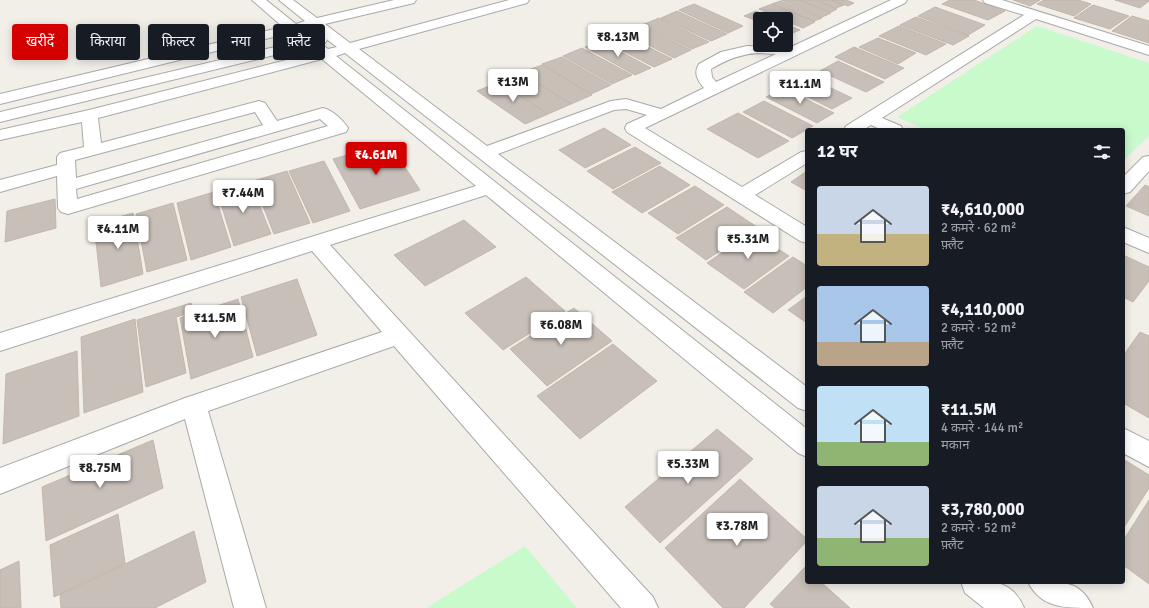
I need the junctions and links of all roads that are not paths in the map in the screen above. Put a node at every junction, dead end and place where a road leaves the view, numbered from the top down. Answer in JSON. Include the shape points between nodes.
{"nodes":[{"id":1,"x":258,"y":0,"type":"edge"},
{"id":2,"x":285,"y":0,"type":"edge"},
{"id":3,"x":410,"y":0,"type":"edge"},
{"id":4,"x":478,"y":0,"type":"edge"},
{"id":5,"x":523,"y":0,"type":"edge"},
{"id":6,"x":872,"y":0,"type":"edge"},
{"id":7,"x":901,"y":0,"type":"edge"},
{"id":8,"x":989,"y":0,"type":"edge"},
{"id":9,"x":887,"y":7,"type":"junction"},
{"id":10,"x":1034,"y":15,"type":"junction"},
{"id":11,"x":288,"y":24,"type":"edge"},
{"id":12,"x":307,"y":24,"type":"edge"},
{"id":13,"x":379,"y":25,"type":"dead end"},
{"id":14,"x":273,"y":34,"type":"edge"},
{"id":15,"x":325,"y":37,"type":"edge"},
{"id":16,"x":325,"y":39,"type":"edge"},
{"id":17,"x":348,"y":40,"type":"junction"},
{"id":18,"x":325,"y":43,"type":"edge"},
{"id":19,"x":273,"y":51,"type":"edge"},
{"id":20,"x":1149,"y":51,"type":"edge"},
{"id":21,"x":794,"y":52,"type":"junction"},
{"id":22,"x":273,"y":55,"type":"edge"},
{"id":23,"x":715,"y":90,"type":"junction"},
{"id":24,"x":0,"y":99,"type":"edge"},
{"id":25,"x":90,"y":114,"type":"junction"},
{"id":26,"x":662,"y":114,"type":"junction"},
{"id":27,"x":0,"y":117,"type":"edge"},
{"id":28,"x":871,"y":119,"type":"junction"},
{"id":29,"x":273,"y":128,"type":"junction"},
{"id":30,"x":855,"y":128,"type":"edge"},
{"id":31,"x":891,"y":128,"type":"edge"},
{"id":32,"x":0,"y":135,"type":"edge"},
{"id":33,"x":93,"y":150,"type":"junction"},
{"id":34,"x":485,"y":153,"type":"junction"},
{"id":35,"x":805,"y":157,"type":"edge"},
{"id":36,"x":1149,"y":161,"type":"edge"},
{"id":37,"x":67,"y":177,"type":"junction"},
{"id":38,"x":0,"y":186,"type":"edge"},
{"id":39,"x":1125,"y":186,"type":"edge"},
{"id":40,"x":490,"y":188,"type":"junction"},
{"id":41,"x":742,"y":195,"type":"junction"},
{"id":42,"x":805,"y":235,"type":"edge"},
{"id":43,"x":1125,"y":235,"type":"edge"},
{"id":44,"x":316,"y":243,"type":"junction"},
{"id":45,"x":1149,"y":246,"type":"edge"},
{"id":46,"x":398,"y":335,"type":"junction"},
{"id":47,"x":0,"y":342,"type":"edge"},
{"id":48,"x":805,"y":399,"type":"edge"},
{"id":49,"x":194,"y":405,"type":"junction"},
{"id":50,"x":1125,"y":440,"type":"edge"},
{"id":51,"x":805,"y":443,"type":"edge"},
{"id":52,"x":1149,"y":455,"type":"edge"},
{"id":53,"x":0,"y":481,"type":"edge"},
{"id":54,"x":978,"y":584,"type":"edge"},
{"id":55,"x":1046,"y":584,"type":"edge"},
{"id":56,"x":250,"y":608,"type":"edge"},
{"id":57,"x":642,"y":608,"type":"edge"},
{"id":58,"x":1008,"y":608,"type":"edge"},
{"id":59,"x":1077,"y":608,"type":"edge"}],
"edges":[{"from":1,"to":11,"type":"street"},
{"from":2,"to":12,"type":"street"},
{"from":3,"to":15,"type":"street"},
{"from":4,"to":13,"type":"street"},
{"from":5,"to":17,"type":"street"},
{"from":6,"to":9,"type":"street"},
{"from":7,"to":9,"type":"street"},
{"from":8,"to":10,"type":"street"},
{"from":9,"to":21,"type":"street"},
{"from":10,"to":20,"type":"street"},
{"from":10,"to":28,"type":"street"},
{"from":14,"to":24,"type":"street"},
{"from":16,"to":17,"type":"street"},
{"from":17,"to":34,"type":"street"},
{"from":18,"to":40,"type":"street"},
{"from":19,"to":27,"type":"street"},
{"from":21,"to":23,"type":"street"},
{"from":21,"to":23,"type":"street","via":[[756,48],[730,53],[716,59],[704,67],[703,75]]},
{"from":22,"to":25,"type":"street"},
{"from":23,"to":26,"type":"street"},
{"from":25,"to":32,"type":"street"},
{"from":25,"to":33,"type":"street"},
{"from":26,"to":34,"type":"street","via":[[626,104],[610,106]]},
{"from":26,"to":41,"type":"street","via":[[633,128]]},
{"from":28,"to":30,"type":"street"},
{"from":28,"to":31,"type":"street"},
{"from":29,"to":33,"type":"street","via":[[259,106]]},
{"from":29,"to":37,"type":"street"},
{"from":29,"to":37,"type":"street","via":[[323,113],[340,128],[68,208]]},
{"from":33,"to":37,"type":"street","via":[[66,157]]},
{"from":34,"to":48,"type":"street"},
{"from":35,"to":41,"type":"street"},
{"from":36,"to":39,"type":"street"},
{"from":37,"to":38,"type":"street"},
{"from":40,"to":44,"type":"street"},
{"from":40,"to":51,"type":"street"},
{"from":41,"to":42,"type":"street"},
{"from":43,"to":45,"type":"street"},
{"from":44,"to":46,"type":"street"},
{"from":44,"to":47,"type":"street"},
{"from":46,"to":49,"type":"street"},
{"from":46,"to":57,"type":"street"},
{"from":49,"to":53,"type":"street"},
{"from":49,"to":56,"type":"street"},
{"from":50,"to":52,"type":"street"},
{"from":54,"to":58,"type":"street"},
{"from":55,"to":59,"type":"street"}]}
